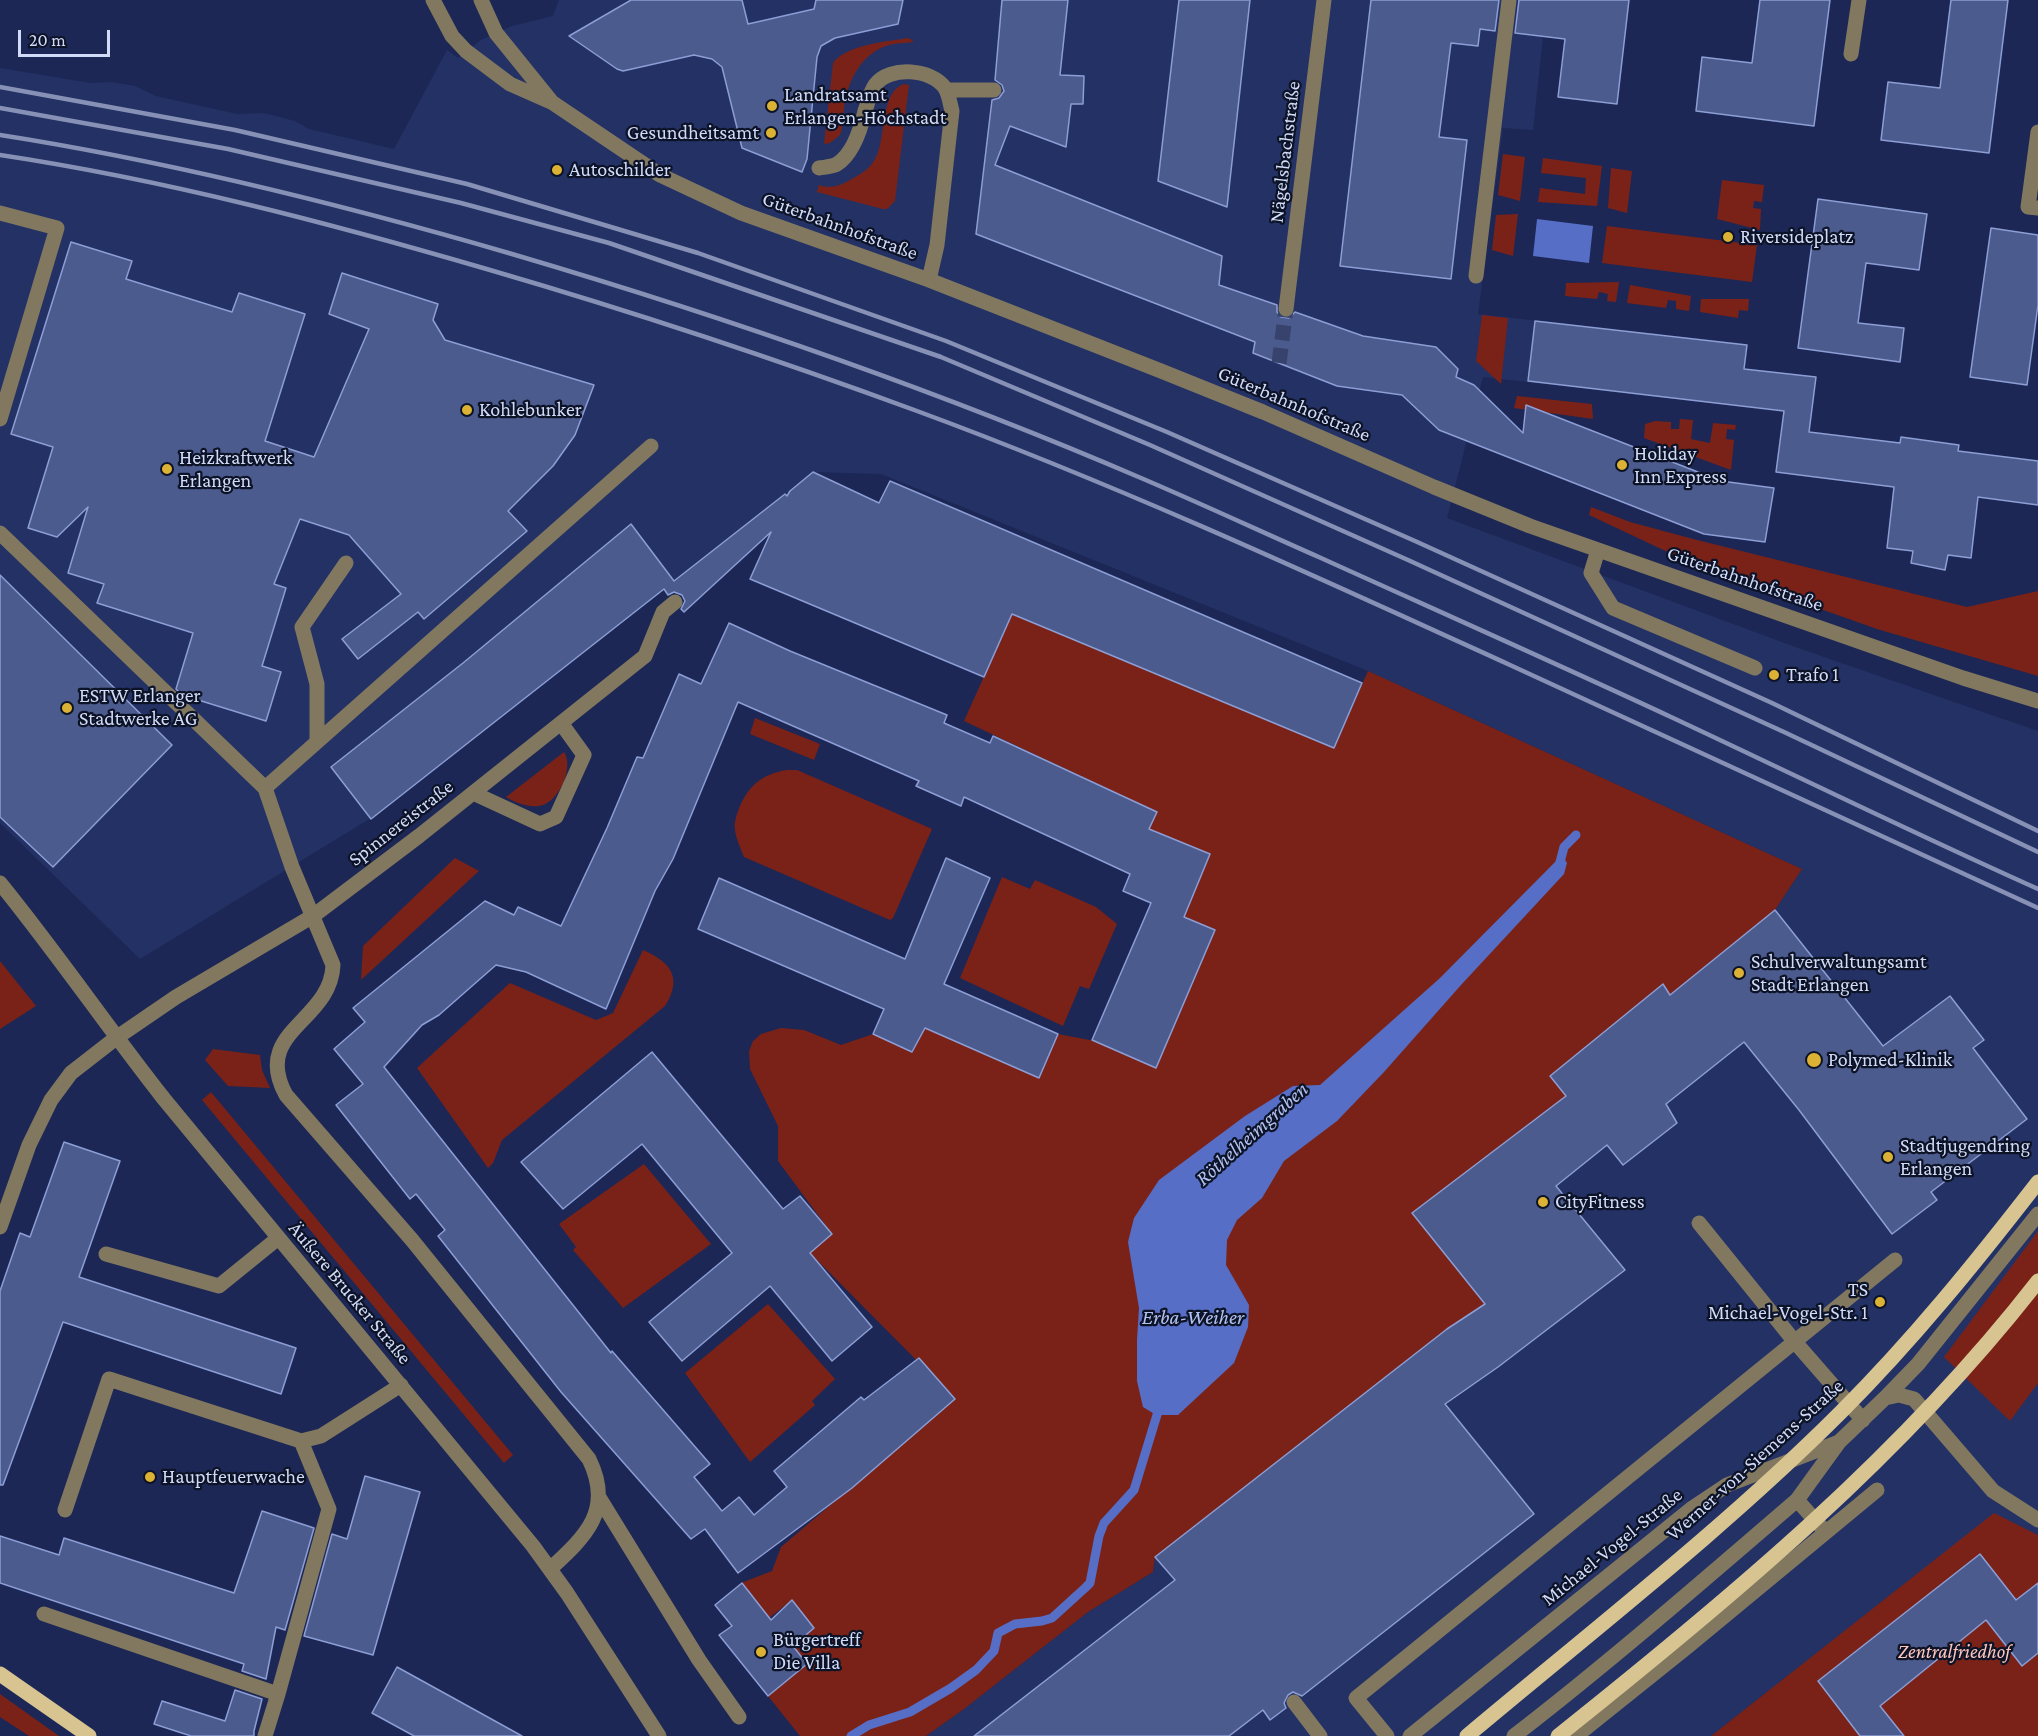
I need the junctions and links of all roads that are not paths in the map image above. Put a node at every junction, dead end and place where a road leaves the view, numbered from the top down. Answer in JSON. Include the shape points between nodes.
{"nodes":[{"id":1,"x":433,"y":0,"type":"edge"},
{"id":2,"x":481,"y":0,"type":"edge"},
{"id":3,"x":1324,"y":0,"type":"edge"},
{"id":4,"x":1509,"y":0,"type":"edge"},
{"id":5,"x":1859,"y":0,"type":"edge"},
{"id":6,"x":1851,"y":54,"type":"dead end"},
{"id":7,"x":947,"y":90,"type":"junction"},
{"id":8,"x":994,"y":90,"type":"dead end"},
{"id":9,"x":553,"y":103,"type":"junction"},
{"id":10,"x":2038,"y":132,"type":"edge"},
{"id":11,"x":819,"y":168,"type":"dead end"},
{"id":12,"x":2038,"y":208,"type":"edge"},
{"id":13,"x":0,"y":213,"type":"edge"},
{"id":14,"x":1476,"y":276,"type":"dead end"},
{"id":15,"x":929,"y":280,"type":"junction"},
{"id":16,"x":1286,"y":309,"type":"tunnel mouth"},
{"id":17,"x":0,"y":419,"type":"edge"},
{"id":18,"x":651,"y":446,"type":"dead end"},
{"id":19,"x":0,"y":533,"type":"edge"},
{"id":20,"x":1598,"y":550,"type":"junction"},
{"id":21,"x":346,"y":562,"type":"dead end"},
{"id":22,"x":675,"y":602,"type":"dead end"},
{"id":23,"x":1755,"y":668,"type":"dead end"},
{"id":24,"x":2038,"y":700,"type":"edge"},
{"id":25,"x":561,"y":723,"type":"junction"},
{"id":26,"x":317,"y":741,"type":"junction"},
{"id":27,"x":265,"y":788,"type":"junction"},
{"id":28,"x":473,"y":793,"type":"junction"},
{"id":29,"x":0,"y":883,"type":"edge"},
{"id":30,"x":313,"y":916,"type":"junction"},
{"id":31,"x":116,"y":1038,"type":"junction"},
{"id":32,"x":2038,"y":1182,"type":"edge"},
{"id":33,"x":2038,"y":1214,"type":"edge"},
{"id":34,"x":1699,"y":1223,"type":"dead end"},
{"id":35,"x":0,"y":1227,"type":"edge"},
{"id":36,"x":277,"y":1239,"type":"junction"},
{"id":37,"x":106,"y":1254,"type":"dead end"},
{"id":38,"x":1895,"y":1260,"type":"dead end"},
{"id":39,"x":2038,"y":1281,"type":"edge"},
{"id":40,"x":1795,"y":1342,"type":"junction"},
{"id":41,"x":401,"y":1385,"type":"junction"},
{"id":42,"x":1885,"y":1398,"type":"junction"},
{"id":43,"x":1863,"y":1420,"type":"junction"},
{"id":44,"x":301,"y":1441,"type":"junction"},
{"id":45,"x":1839,"y":1442,"type":"junction"},
{"id":46,"x":1877,"y":1490,"type":"dead end"},
{"id":47,"x":600,"y":1499,"type":"junction"},
{"id":48,"x":1797,"y":1500,"type":"junction"},
{"id":49,"x":65,"y":1510,"type":"dead end"},
{"id":50,"x":2038,"y":1520,"type":"edge"},
{"id":51,"x":1827,"y":1533,"type":"junction"},
{"id":52,"x":550,"y":1569,"type":"junction"},
{"id":53,"x":44,"y":1614,"type":"dead end"},
{"id":54,"x":0,"y":1674,"type":"edge"},
{"id":55,"x":278,"y":1694,"type":"junction"},
{"id":56,"x":1294,"y":1702,"type":"dead end"},
{"id":57,"x":739,"y":1717,"type":"dead end"},
{"id":58,"x":89,"y":1736,"type":"edge"},
{"id":59,"x":265,"y":1736,"type":"edge"},
{"id":60,"x":659,"y":1736,"type":"edge"},
{"id":61,"x":1320,"y":1736,"type":"edge"},
{"id":62,"x":1387,"y":1736,"type":"edge"},
{"id":63,"x":1410,"y":1736,"type":"edge"},
{"id":64,"x":1467,"y":1736,"type":"edge"},
{"id":65,"x":1514,"y":1736,"type":"edge"},
{"id":66,"x":1558,"y":1736,"type":"edge"},
{"id":67,"x":1576,"y":1736,"type":"edge"}],
"edges":[{"from":1,"to":9,"type":"street","name":"Güterbahnhofstraße","via":[[452,36],[466,51],[510,84]]},
{"from":2,"to":9,"type":"street","name":"Güterbahnhofstraße","via":[[496,33]]},
{"from":3,"to":16,"type":"street","name":"Nägelsbachstraße"},
{"from":4,"to":14,"type":"street"},
{"from":5,"to":6,"type":"street"},
{"from":7,"to":8,"type":"street"},
{"from":7,"to":11,"type":"street","via":[[926,75],[887,75],[875,84],[851,148],[838,163]]},
{"from":7,"to":15,"type":"street","via":[[952,111],[937,245]]},
{"from":9,"to":15,"type":"street","name":"Güterbahnhofstraße","via":[[660,176],[687,189],[741,213]]},
{"from":10,"to":12,"type":"street","via":[[2028,207]]},
{"from":13,"to":17,"type":"street","via":[[57,228]]},
{"from":15,"to":20,"type":"street","name":"Güterbahnhofstraße","via":[[1263,412],[1530,526]]},
{"from":18,"to":26,"type":"street"},
{"from":19,"to":27,"type":"street"},
{"from":20,"to":23,"type":"street","via":[[1591,573],[1613,608]]},
{"from":20,"to":24,"type":"street","name":"Güterbahnhofstraße","via":[[1964,678]]},
{"from":21,"to":26,"type":"street","via":[[302,627],[317,684]]},
{"from":22,"to":25,"type":"street","name":"Spinnereistraße","via":[[663,612],[645,656]]},
{"from":25,"to":28,"type":"street","name":"Spinnereistraße"},
{"from":25,"to":28,"type":"street","via":[[584,755],[556,817],[540,824]]},
{"from":26,"to":27,"type":"street"},
{"from":27,"to":30,"type":"street"},
{"from":28,"to":30,"type":"street","name":"Spinnereistraße"},
{"from":29,"to":31,"type":"street","name":"Äußere Brucker Straße"},
{"from":30,"to":31,"type":"street","name":"Spinnereistraße","via":[[176,997]]},
{"from":30,"to":47,"type":"street","via":[[330,955],[332,977],[319,1004],[287,1035],[279,1053],[279,1082],[589,1459]]},
{"from":31,"to":35,"type":"street","name":"Spinnereistraße","via":[[71,1073],[51,1100],[29,1145]]},
{"from":31,"to":36,"type":"street","name":"Äußere Brucker Straße"},
{"from":32,"to":64,"type":"main road","name":"Werner-von-Siemens-Straße","bridge":true,"via":[[1949,1294],[1840,1413],[1731,1515]]},
{"from":33,"to":42,"type":"street","name":"Michael-Vogel-Straße","via":[[1918,1364]]},
{"from":34,"to":40,"type":"street"},
{"from":36,"to":37,"type":"street","via":[[219,1286]]},
{"from":36,"to":41,"type":"street","name":"Äußere Brucker Straße"},
{"from":38,"to":40,"type":"street"},
{"from":39,"to":66,"type":"main road","bridge":true,"via":[[1952,1382],[1872,1467],[1765,1565]]},
{"from":40,"to":43,"type":"street"},
{"from":40,"to":62,"type":"street","via":[[1356,1698]]},
{"from":41,"to":44,"type":"street","via":[[321,1436]]},
{"from":41,"to":52,"type":"street","name":"Äußere Brucker Straße"},
{"from":42,"to":43,"type":"street","name":"Michael-Vogel-Straße"},
{"from":42,"to":50,"type":"street","via":[[1899,1395],[1914,1400],[1993,1491]]},
{"from":43,"to":45,"type":"street","name":"Michael-Vogel-Straße"},
{"from":44,"to":49,"type":"street","via":[[109,1379]]},
{"from":44,"to":55,"type":"street","via":[[329,1509]]},
{"from":45,"to":48,"type":"street"},
{"from":45,"to":63,"type":"street","name":"Michael-Vogel-Straße","via":[[1727,1485],[1690,1509]]},
{"from":46,"to":51,"type":"street"},
{"from":47,"to":52,"type":"street","via":[[578,1544]]},
{"from":47,"to":57,"type":"street","via":[[699,1660]]},
{"from":48,"to":51,"type":"street"},
{"from":48,"to":65,"type":"street","via":[[1602,1667]]},
{"from":51,"to":67,"type":"street"},
{"from":52,"to":60,"type":"street","name":"Äußere Brucker Straße"},
{"from":53,"to":55,"type":"street"},
{"from":54,"to":58,"type":"main road"},
{"from":55,"to":59,"type":"street"},
{"from":56,"to":61,"type":"street"}]}
